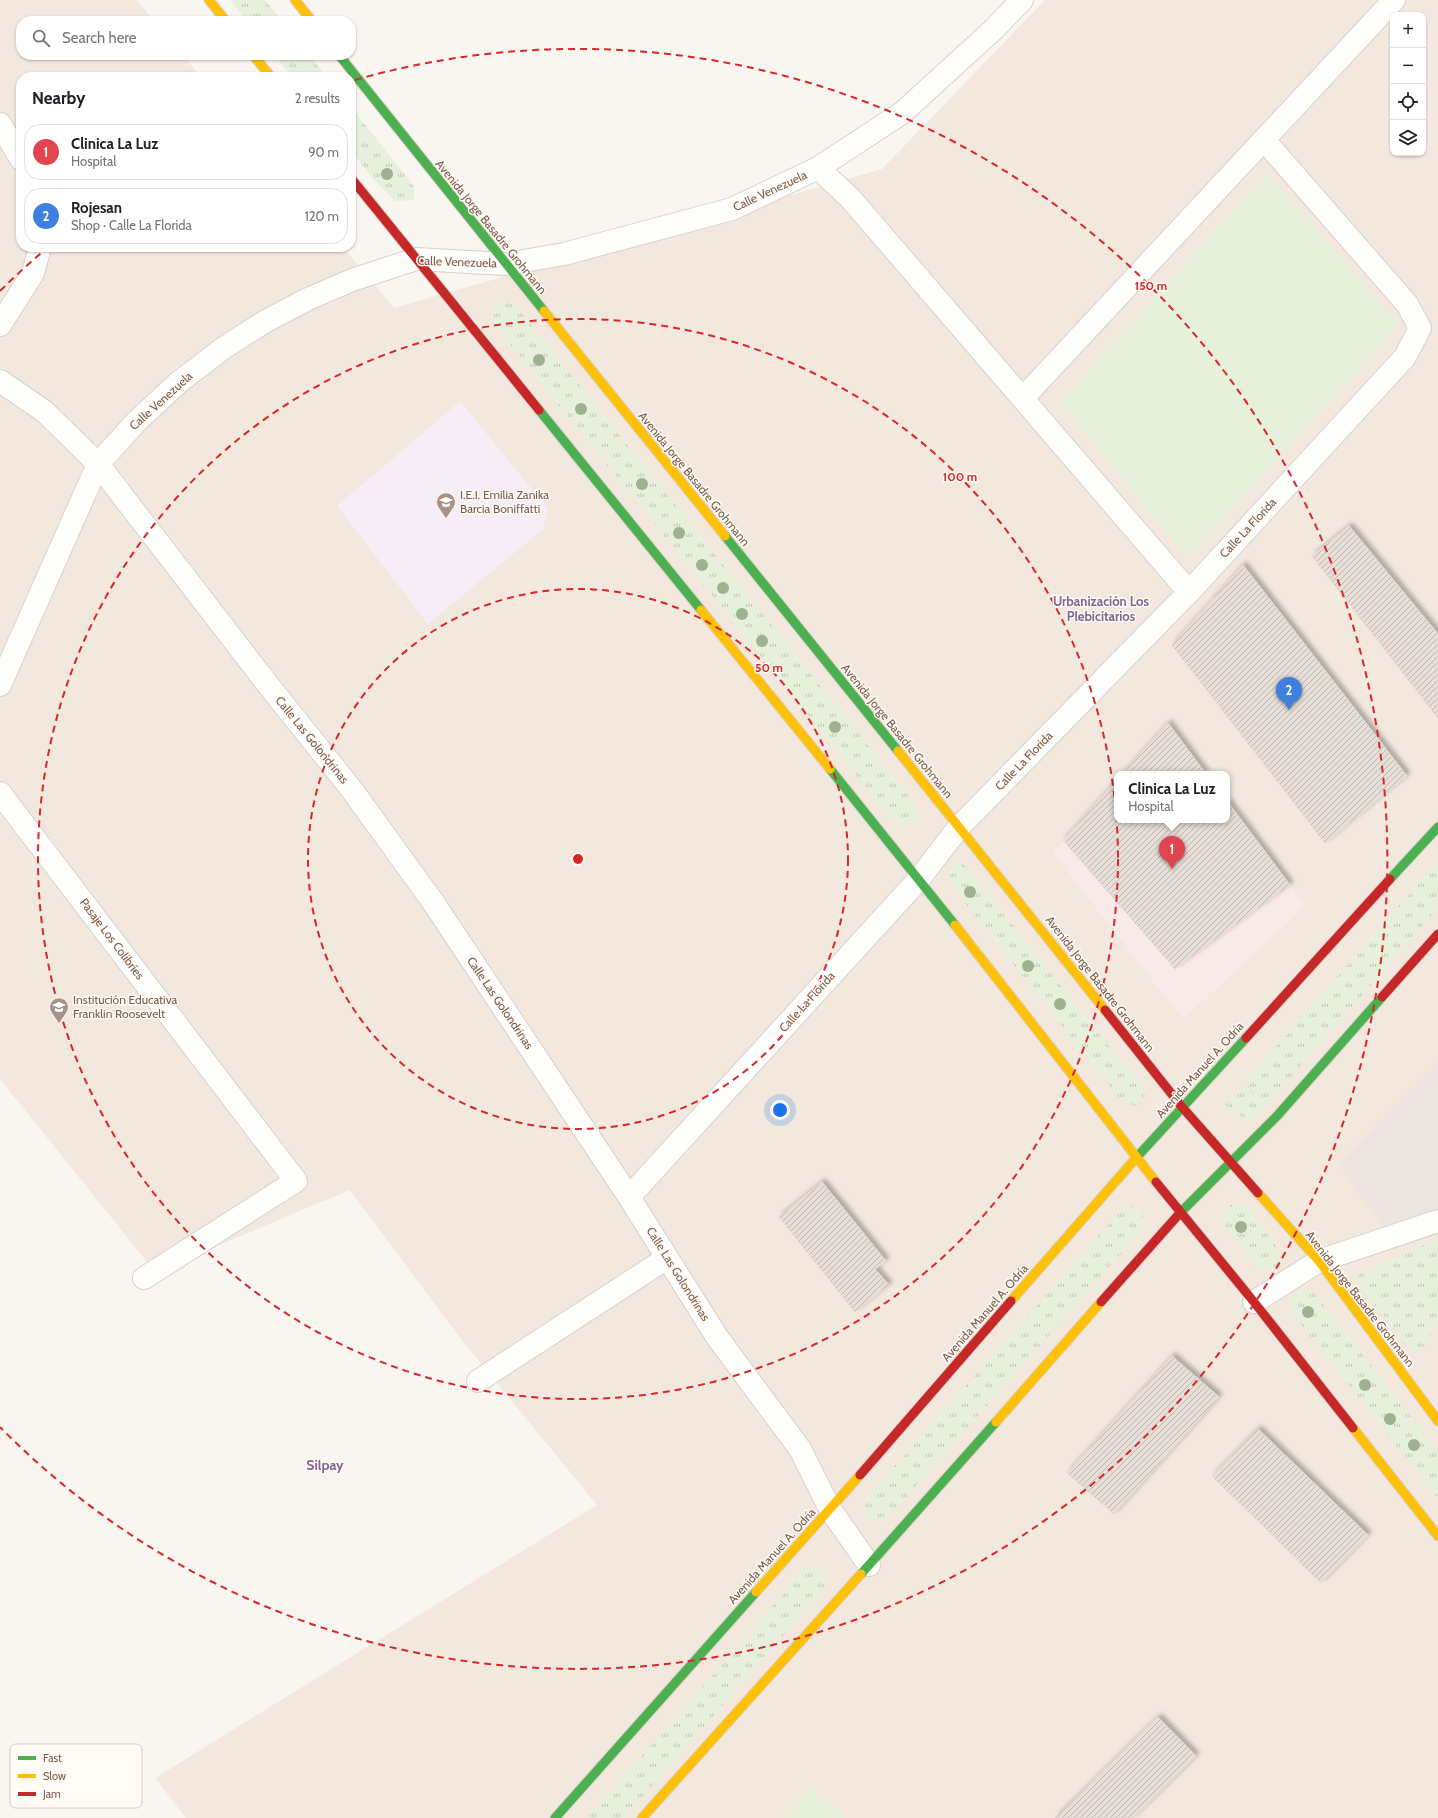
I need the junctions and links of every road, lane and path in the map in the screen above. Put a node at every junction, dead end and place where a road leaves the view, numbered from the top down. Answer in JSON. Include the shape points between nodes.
{"nodes":[{"id":1,"x":209,"y":0,"type":"edge"},
{"id":2,"x":295,"y":0,"type":"edge"},
{"id":3,"x":1022,"y":0,"type":"edge"},
{"id":4,"x":1394,"y":0,"type":"edge"},
{"id":5,"x":222,"y":16,"type":"edge"},
{"id":6,"x":308,"y":16,"type":"edge"},
{"id":7,"x":257,"y":60,"type":"edge"},
{"id":8,"x":343,"y":60,"type":"edge"},
{"id":9,"x":267,"y":72,"type":"edge"},
{"id":10,"x":353,"y":72,"type":"edge"},
{"id":11,"x":356,"y":76,"type":"edge"},
{"id":12,"x":0,"y":124,"type":"edge"},
{"id":13,"x":1264,"y":140,"type":"junction"},
{"id":14,"x":16,"y":151,"type":"edge"},
{"id":15,"x":818,"y":168,"type":"junction"},
{"id":16,"x":356,"y":184,"type":"edge"},
{"id":17,"x":39,"y":252,"type":"edge"},
{"id":18,"x":416,"y":259,"type":"junction"},
{"id":19,"x":506,"y":264,"type":"junction"},
{"id":20,"x":0,"y":325,"type":"edge"},
{"id":21,"x":0,"y":381,"type":"edge"},
{"id":22,"x":1023,"y":398,"type":"junction"},
{"id":23,"x":98,"y":464,"type":"junction"},
{"id":24,"x":1190,"y":592,"type":"junction"},
{"id":25,"x":0,"y":685,"type":"edge"},
{"id":26,"x":0,"y":793,"type":"edge"},
{"id":27,"x":959,"y":827,"type":"junction"},
{"id":28,"x":1438,"y":827,"type":"edge"},
{"id":29,"x":919,"y":879,"type":"junction"},
{"id":30,"x":1438,"y":934,"type":"edge"},
{"id":31,"x":1182,"y":1107,"type":"junction"},
{"id":32,"x":1136,"y":1158,"type":"junction"},
{"id":33,"x":1231,"y":1162,"type":"junction"},
{"id":34,"x":629,"y":1197,"type":"junction"},
{"id":35,"x":1180,"y":1213,"type":"junction"},
{"id":36,"x":1438,"y":1221,"type":"edge"},
{"id":37,"x":1253,"y":1228,"type":"dead end"},
{"id":38,"x":1236,"y":1243,"type":"dead end"},
{"id":39,"x":667,"y":1258,"type":"junction"},
{"id":40,"x":1319,"y":1261,"type":"junction"},
{"id":41,"x":144,"y":1278,"type":"dead end"},
{"id":42,"x":1254,"y":1302,"type":"junction"},
{"id":43,"x":478,"y":1382,"type":"dead end"},
{"id":44,"x":1438,"y":1421,"type":"edge"},
{"id":45,"x":830,"y":1509,"type":"junction"},
{"id":46,"x":1438,"y":1536,"type":"edge"},
{"id":47,"x":869,"y":1565,"type":"junction"},
{"id":48,"x":555,"y":1818,"type":"edge"},
{"id":49,"x":642,"y":1818,"type":"edge"}],
"edges":[{"from":1,"to":5,"type":"main road"},
{"from":2,"to":6,"type":"main road"},
{"from":3,"to":15,"type":"street","name":"Calle Venezuela","via":[[994,29],[902,112]]},
{"from":4,"to":13,"type":"street"},
{"from":7,"to":9,"type":"main road"},
{"from":8,"to":10,"type":"main road","name":"Avenida Jorge Basadre Grohmann"},
{"from":11,"to":19,"type":"main road","name":"Avenida Jorge Basadre Grohmann"},
{"from":12,"to":14,"type":"street"},
{"from":13,"to":22,"type":"street"},
{"from":13,"to":24,"type":"street","name":"Calle La Florida","via":[[1407,304],[1420,328],[1405,357]]},
{"from":15,"to":19,"type":"street","name":"Calle Venezuela","via":[[732,209],[564,254]]},
{"from":15,"to":22,"type":"street","via":[[850,198]]},
{"from":16,"to":18,"type":"main road"},
{"from":17,"to":20,"type":"street","via":[[33,273]]},
{"from":18,"to":19,"type":"street","name":"Calle Venezuela"},
{"from":18,"to":23,"type":"street","name":"Calle Venezuela","via":[[352,280],[308,299],[225,347],[180,382],[137,421]]},
{"from":18,"to":29,"type":"main road"},
{"from":19,"to":27,"type":"main road","name":"Avenida Jorge Basadre Grohmann"},
{"from":21,"to":23,"type":"street","name":"Calle Las Golondrinas","via":[[44,411]]},
{"from":22,"to":24,"type":"street"},
{"from":23,"to":25,"type":"street","name":"Calle Venezuela"},
{"from":23,"to":34,"type":"street","name":"Calle Las Golondrinas","via":[[361,803],[433,902]]},
{"from":24,"to":27,"type":"street","name":"Calle La Florida"},
{"from":26,"to":41,"type":"street","name":"Pasaje Los Colibríes","via":[[296,1181]]},
{"from":27,"to":29,"type":"street","name":"Calle La Florida"},
{"from":27,"to":31,"type":"main road","name":"Avenida Jorge Basadre Grohmann"},
{"from":28,"to":31,"type":"main road","name":"Avenida Manuel A. Odría"},
{"from":29,"to":32,"type":"main road"},
{"from":29,"to":34,"type":"street","name":"Calle La Florida"},
{"from":30,"to":33,"type":"main road","via":[[1277,1116]]},
{"from":31,"to":32,"type":"main road","name":"Avenida Manuel A. Odría"},
{"from":31,"to":33,"type":"main road","name":"Avenida Jorge Basadre Grohmann"},
{"from":32,"to":35,"type":"main road"},
{"from":32,"to":45,"type":"main road","name":"Avenida Manuel A. Odría"},
{"from":33,"to":35,"type":"main road"},
{"from":33,"to":40,"type":"main road","name":"Avenida Jorge Basadre Grohmann"},
{"from":34,"to":39,"type":"street","name":"Calle Las Golondrinas"},
{"from":35,"to":42,"type":"main road"},
{"from":35,"to":47,"type":"main road"},
{"from":36,"to":40,"type":"street"},
{"from":37,"to":38,"type":"path"},
{"from":39,"to":43,"type":"street"},
{"from":39,"to":45,"type":"street","name":"Calle Las Golondrinas","via":[[717,1336],[800,1449]]},
{"from":40,"to":42,"type":"street"},
{"from":40,"to":44,"type":"main road","name":"Avenida Jorge Basadre Grohmann"},
{"from":42,"to":46,"type":"main road"},
{"from":45,"to":47,"type":"street","name":"Calle Las Golondrinas"},
{"from":45,"to":48,"type":"main road","name":"Avenida Manuel A. Odría"},
{"from":47,"to":49,"type":"main road"}]}
